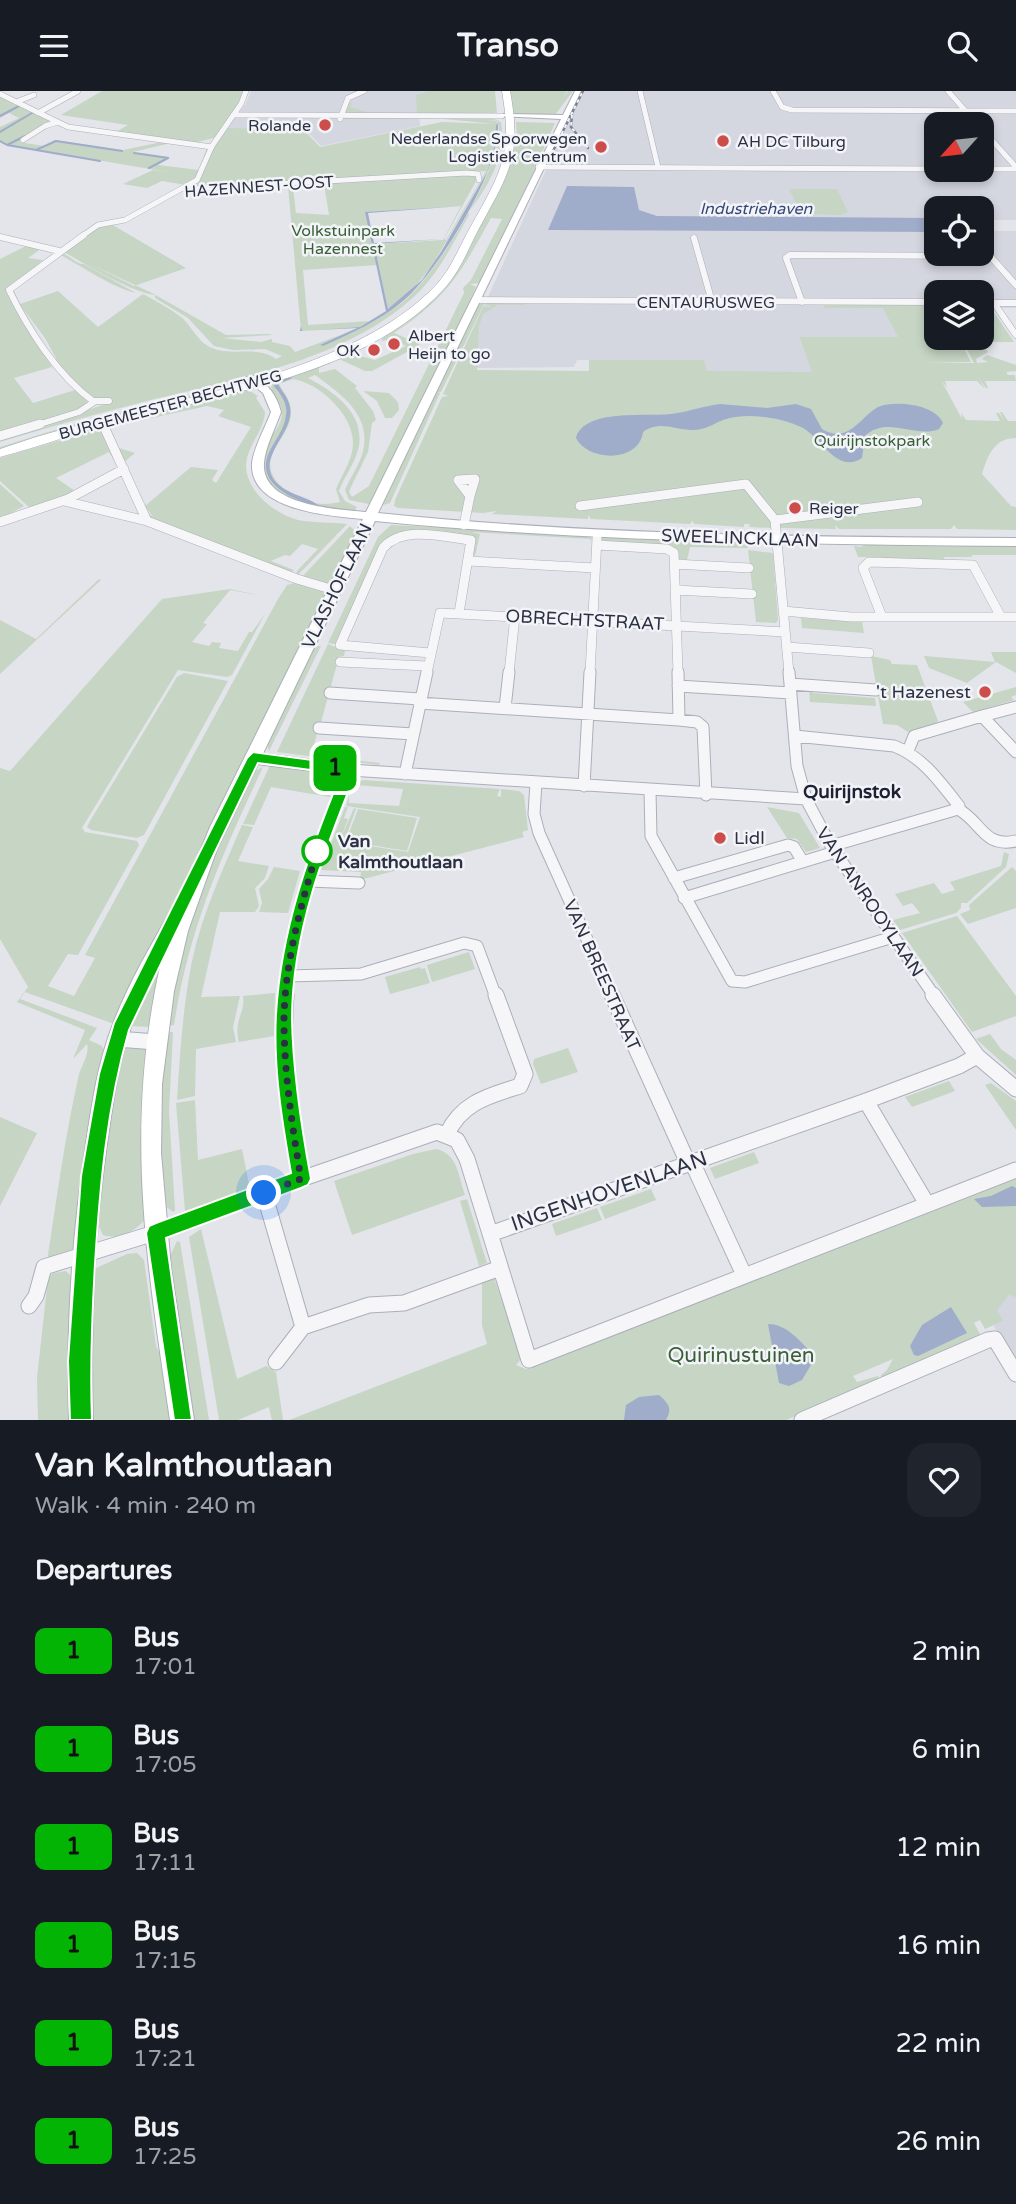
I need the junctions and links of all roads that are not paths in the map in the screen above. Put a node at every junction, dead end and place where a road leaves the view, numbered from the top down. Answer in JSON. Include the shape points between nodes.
{"nodes":[{"id":1,"x":78,"y":91,"type":"edge"},
{"id":2,"x":246,"y":91,"type":"edge"},
{"id":3,"x":364,"y":91,"type":"edge"},
{"id":4,"x":498,"y":91,"type":"edge"},
{"id":5,"x":506,"y":91,"type":"edge"},
{"id":6,"x":640,"y":91,"type":"edge"},
{"id":7,"x":773,"y":91,"type":"edge"},
{"id":8,"x":946,"y":93,"type":"edge"},
{"id":9,"x":0,"y":94,"type":"edge"},
{"id":10,"x":576,"y":94,"type":"edge"},
{"id":11,"x":34,"y":95,"type":"dead end"},
{"id":12,"x":16,"y":102,"type":"junction"},
{"id":13,"x":951,"y":103,"type":"junction"},
{"id":14,"x":958,"y":103,"type":"junction"},
{"id":15,"x":958,"y":111,"type":"junction"},
{"id":16,"x":965,"y":111,"type":"junction"},
{"id":17,"x":1016,"y":111,"type":"edge"},
{"id":18,"x":38,"y":113,"type":"junction"},
{"id":19,"x":233,"y":115,"type":"junction"},
{"id":20,"x":341,"y":117,"type":"junction"},
{"id":21,"x":507,"y":117,"type":"junction"},
{"id":22,"x":562,"y":118,"type":"junction"},
{"id":23,"x":58,"y":122,"type":"junction"},
{"id":24,"x":218,"y":138,"type":"junction"},
{"id":25,"x":23,"y":140,"type":"dead end"},
{"id":26,"x":994,"y":142,"type":"edge"},
{"id":27,"x":191,"y":144,"type":"junction"},
{"id":28,"x":212,"y":147,"type":"junction"},
{"id":29,"x":994,"y":152,"type":"edge"},
{"id":30,"x":1003,"y":162,"type":"junction"},
{"id":31,"x":1015,"y":166,"type":"edge"},
{"id":32,"x":538,"y":167,"type":"junction"},
{"id":33,"x":657,"y":167,"type":"junction"},
{"id":34,"x":924,"y":169,"type":"edge"},
{"id":35,"x":994,"y":169,"type":"edge"},
{"id":36,"x":1009,"y":169,"type":"junction"},
{"id":37,"x":479,"y":180,"type":"dead end"},
{"id":38,"x":183,"y":189,"type":"junction"},
{"id":39,"x":0,"y":237,"type":"edge"},
{"id":40,"x":694,"y":238,"type":"dead end"},
{"id":41,"x":59,"y":251,"type":"junction"},
{"id":42,"x":1016,"y":285,"type":"edge"},
{"id":43,"x":476,"y":300,"type":"junction"},
{"id":44,"x":712,"y":302,"type":"junction"},
{"id":45,"x":802,"y":302,"type":"junction"},
{"id":46,"x":924,"y":302,"type":"edge"},
{"id":47,"x":994,"y":303,"type":"edge"},
{"id":48,"x":1016,"y":303,"type":"edge"},
{"id":49,"x":994,"y":304,"type":"edge"},
{"id":50,"x":1016,"y":335,"type":"edge"},
{"id":51,"x":253,"y":382,"type":"junction"},
{"id":52,"x":109,"y":401,"type":"dead end"},
{"id":53,"x":94,"y":402,"type":"junction"},
{"id":54,"x":106,"y":431,"type":"dead end"},
{"id":55,"x":0,"y":436,"type":"edge"},
{"id":56,"x":0,"y":445,"type":"edge"},
{"id":57,"x":0,"y":453,"type":"edge"},
{"id":58,"x":124,"y":469,"type":"junction"},
{"id":59,"x":471,"y":497,"type":"dead end"},
{"id":60,"x":64,"y":501,"type":"junction"},
{"id":61,"x":918,"y":502,"type":"dead end"},
{"id":62,"x":580,"y":506,"type":"dead end"},
{"id":63,"x":370,"y":519,"type":"junction"},
{"id":64,"x":775,"y":520,"type":"junction"},
{"id":65,"x":148,"y":521,"type":"junction"},
{"id":66,"x":0,"y":522,"type":"edge"},
{"id":67,"x":464,"y":524,"type":"junction"},
{"id":68,"x":777,"y":537,"type":"junction"},
{"id":69,"x":597,"y":539,"type":"junction"},
{"id":70,"x":1016,"y":542,"type":"edge"},
{"id":71,"x":468,"y":561,"type":"junction"},
{"id":72,"x":674,"y":563,"type":"junction"},
{"id":73,"x":595,"y":568,"type":"junction"},
{"id":74,"x":749,"y":568,"type":"dead end"},
{"id":75,"x":334,"y":590,"type":"junction"},
{"id":76,"x":675,"y":590,"type":"junction"},
{"id":77,"x":752,"y":594,"type":"dead end"},
{"id":78,"x":783,"y":611,"type":"junction"},
{"id":79,"x":459,"y":613,"type":"junction"},
{"id":80,"x":515,"y":616,"type":"junction"},
{"id":81,"x":882,"y":617,"type":"junction"},
{"id":82,"x":1001,"y":617,"type":"junction"},
{"id":83,"x":1016,"y":617,"type":"edge"},
{"id":84,"x":593,"y":621,"type":"junction"},
{"id":85,"x":676,"y":626,"type":"junction"},
{"id":86,"x":785,"y":632,"type":"junction"},
{"id":87,"x":787,"y":647,"type":"junction"},
{"id":88,"x":430,"y":653,"type":"junction"},
{"id":89,"x":869,"y":653,"type":"dead end"},
{"id":90,"x":340,"y":661,"type":"dead end"},
{"id":91,"x":427,"y":666,"type":"junction"},
{"id":92,"x":678,"y":686,"type":"junction"},
{"id":93,"x":790,"y":688,"type":"junction"},
{"id":94,"x":876,"y":690,"type":"dead end"},
{"id":95,"x":330,"y":693,"type":"dead end"},
{"id":96,"x":420,"y":701,"type":"junction"},
{"id":97,"x":1016,"y":707,"type":"edge"},
{"id":98,"x":505,"y":708,"type":"junction"},
{"id":99,"x":588,"y":714,"type":"junction"},
{"id":100,"x":982,"y":716,"type":"junction"},
{"id":101,"x":679,"y":720,"type":"junction"},
{"id":102,"x":320,"y":728,"type":"dead end"},
{"id":103,"x":413,"y":734,"type":"junction"},
{"id":104,"x":795,"y":736,"type":"junction"},
{"id":105,"x":1015,"y":750,"type":"edge"},
{"id":106,"x":908,"y":751,"type":"junction"},
{"id":107,"x":253,"y":758,"type":"junction"},
{"id":108,"x":350,"y":770,"type":"junction"},
{"id":109,"x":405,"y":774,"type":"junction"},
{"id":110,"x":536,"y":783,"type":"junction"},
{"id":111,"x":584,"y":786,"type":"junction"},
{"id":112,"x":650,"y":791,"type":"junction"},
{"id":113,"x":706,"y":795,"type":"junction"},
{"id":114,"x":806,"y":799,"type":"junction"},
{"id":115,"x":958,"y":809,"type":"junction"},
{"id":116,"x":1016,"y":841,"type":"edge"},
{"id":117,"x":833,"y":849,"type":"junction"},
{"id":118,"x":803,"y":862,"type":"junction"},
{"id":119,"x":199,"y":872,"type":"junction"},
{"id":120,"x":674,"y":878,"type":"junction"},
{"id":121,"x":308,"y":881,"type":"junction"},
{"id":122,"x":359,"y":883,"type":"dead end"},
{"id":123,"x":686,"y":902,"type":"junction"},
{"id":124,"x":893,"y":937,"type":"junction"},
{"id":125,"x":288,"y":976,"type":"junction"},
{"id":126,"x":117,"y":1039,"type":"junction"},
{"id":127,"x":156,"y":1041,"type":"junction"},
{"id":128,"x":978,"y":1056,"type":"junction"},
{"id":129,"x":1016,"y":1089,"type":"edge"},
{"id":130,"x":866,"y":1101,"type":"junction"},
{"id":131,"x":447,"y":1134,"type":"junction"},
{"id":132,"x":690,"y":1163,"type":"junction"},
{"id":133,"x":1016,"y":1170,"type":"edge"},
{"id":134,"x":301,"y":1179,"type":"junction"},
{"id":135,"x":264,"y":1193,"type":"junction"},
{"id":136,"x":927,"y":1204,"type":"junction"},
{"id":137,"x":156,"y":1233,"type":"junction"},
{"id":138,"x":490,"y":1234,"type":"junction"},
{"id":139,"x":84,"y":1257,"type":"junction"},
{"id":140,"x":500,"y":1268,"type":"junction"},
{"id":141,"x":744,"y":1275,"type":"junction"},
{"id":142,"x":29,"y":1306,"type":"dead end"},
{"id":143,"x":303,"y":1327,"type":"junction"},
{"id":144,"x":276,"y":1362,"type":"dead end"},
{"id":145,"x":1016,"y":1374,"type":"edge"},
{"id":146,"x":81,"y":1420,"type":"edge"},
{"id":147,"x":182,"y":1420,"type":"edge"},
{"id":148,"x":802,"y":1420,"type":"edge"}],
"edges":[{"from":1,"to":18,"type":"street"},
{"from":2,"to":19,"type":"street"},
{"from":3,"to":20,"type":"street","via":[[348,98]]},
{"from":4,"to":21,"type":"main road","name":"BURGEMEESTER BECHTWEG"},
{"from":5,"to":21,"type":"main road","name":"BURGEMEESTER BECHTWEG"},
{"from":6,"to":33,"type":"street"},
{"from":7,"to":15,"type":"street","via":[[782,107],[792,110]]},
{"from":8,"to":13,"type":"street"},
{"from":8,"to":14,"type":"street"},
{"from":9,"to":12,"type":"street"},
{"from":10,"to":22,"type":"street","name":"VLASHOFLAAN"},
{"from":11,"to":12,"type":"street"},
{"from":12,"to":18,"type":"street"},
{"from":13,"to":14,"type":"street"},
{"from":13,"to":15,"type":"street"},
{"from":14,"to":16,"type":"street"},
{"from":15,"to":16,"type":"street"},
{"from":16,"to":17,"type":"street"},
{"from":18,"to":23,"type":"street"},
{"from":19,"to":20,"type":"street"},
{"from":19,"to":24,"type":"street"},
{"from":20,"to":21,"type":"street"},
{"from":21,"to":22,"type":"street"},
{"from":21,"to":51,"type":"main road","name":"BURGEMEESTER BECHTWEG","via":[[498,169],[443,268],[423,293],[352,339]]},
{"from":22,"to":32,"type":"street","name":"VLASHOFLAAN"},
{"from":23,"to":25,"type":"street"},
{"from":23,"to":27,"type":"street"},
{"from":24,"to":27,"type":"street"},
{"from":24,"to":28,"type":"street"},
{"from":26,"to":31,"type":"street"},
{"from":27,"to":28,"type":"street"},
{"from":28,"to":38,"type":"street","via":[[200,178]]},
{"from":29,"to":30,"type":"street"},
{"from":30,"to":31,"type":"street"},
{"from":30,"to":36,"type":"street"},
{"from":31,"to":36,"type":"street"},
{"from":32,"to":33,"type":"street"},
{"from":32,"to":43,"type":"street","name":"VLASHOFLAAN"},
{"from":33,"to":34,"type":"street"},
{"from":35,"to":36,"type":"street"},
{"from":37,"to":38,"type":"street","name":"HAZENNEST-OOST","via":[[478,174],[466,173]]},
{"from":38,"to":41,"type":"street","name":"HAZENNEST-OOST","via":[[124,220],[98,225]]},
{"from":39,"to":41,"type":"street"},
{"from":40,"to":44,"type":"street"},
{"from":41,"to":53,"type":"street","name":"HAZENNEST-OOST","via":[[9,291],[60,370]]},
{"from":42,"to":45,"type":"street","via":[[990,256],[790,255],[786,258]]},
{"from":43,"to":44,"type":"street","name":"CENTAURUSWEG"},
{"from":43,"to":63,"type":"street","name":"VLASHOFLAAN"},
{"from":44,"to":45,"type":"street","name":"CENTAURUSWEG"},
{"from":45,"to":46,"type":"street","name":"CENTAURUSWEG"},
{"from":47,"to":48,"type":"street"},
{"from":49,"to":50,"type":"street"},
{"from":51,"to":56,"type":"main road","name":"BURGEMEESTER BECHTWEG","via":[[97,415]]},
{"from":51,"to":57,"type":"main road","name":"BURGEMEESTER BECHTWEG"},
{"from":51,"to":63,"type":"street","name":"SWEELINCKLAAN","via":[[268,414],[248,468],[255,487],[264,497],[308,517]]},
{"from":52,"to":53,"type":"street"},
{"from":53,"to":55,"type":"street","via":[[79,412]]},
{"from":54,"to":58,"type":"street"},
{"from":58,"to":60,"type":"street"},
{"from":58,"to":65,"type":"street"},
{"from":59,"to":67,"type":"street"},
{"from":60,"to":65,"type":"street"},
{"from":60,"to":66,"type":"street"},
{"from":61,"to":64,"type":"street","name":"SWEELINCKLAAN"},
{"from":62,"to":64,"type":"street","name":"SWEELINCKLAAN","via":[[746,484]]},
{"from":63,"to":67,"type":"street","name":"SWEELINCKLAAN"},
{"from":63,"to":75,"type":"street","name":"VLASHOFLAAN"},
{"from":64,"to":68,"type":"street"},
{"from":65,"to":75,"type":"street"},
{"from":67,"to":69,"type":"street","name":"SWEELINCKLAAN"},
{"from":68,"to":69,"type":"street","name":"SWEELINCKLAAN"},
{"from":68,"to":70,"type":"street","name":"SWEELINCKLAAN"},
{"from":68,"to":78,"type":"street","name":"VAN ANROOYLAAN"},
{"from":69,"to":72,"type":"street","via":[[667,549],[674,553]]},
{"from":69,"to":73,"type":"street"},
{"from":71,"to":73,"type":"street"},
{"from":71,"to":79,"type":"street"},
{"from":71,"to":88,"type":"street","via":[[472,543],[468,538],[405,534],[390,540],[340,646]]},
{"from":72,"to":74,"type":"street"},
{"from":72,"to":76,"type":"street"},
{"from":73,"to":84,"type":"street"},
{"from":75,"to":107,"type":"street","name":"VLASHOFLAAN"},
{"from":76,"to":77,"type":"street"},
{"from":76,"to":85,"type":"street"},
{"from":78,"to":81,"type":"street"},
{"from":78,"to":86,"type":"street","name":"VAN ANROOYLAAN"},
{"from":79,"to":80,"type":"street","name":"OBRECHTSTRAAT"},
{"from":79,"to":88,"type":"street","via":[[440,613]]},
{"from":80,"to":84,"type":"street","name":"OBRECHTSTRAAT"},
{"from":80,"to":98,"type":"street"},
{"from":81,"to":82,"type":"street"},
{"from":81,"to":82,"type":"street","via":[[863,568],[869,562],[973,565]]},
{"from":82,"to":83,"type":"street"},
{"from":84,"to":85,"type":"street","name":"OBRECHTSTRAAT"},
{"from":84,"to":99,"type":"street"},
{"from":85,"to":86,"type":"street","name":"OBRECHTSTRAAT"},
{"from":85,"to":92,"type":"street"},
{"from":86,"to":87,"type":"street","name":"VAN ANROOYLAAN"},
{"from":87,"to":89,"type":"street"},
{"from":87,"to":93,"type":"street","name":"VAN ANROOYLAAN"},
{"from":88,"to":91,"type":"street"},
{"from":90,"to":91,"type":"street"},
{"from":91,"to":96,"type":"street"},
{"from":92,"to":93,"type":"street"},
{"from":92,"to":101,"type":"street"},
{"from":93,"to":94,"type":"street"},
{"from":93,"to":104,"type":"street","name":"VAN ANROOYLAAN"},
{"from":95,"to":96,"type":"street"},
{"from":96,"to":98,"type":"street"},
{"from":96,"to":103,"type":"street"},
{"from":97,"to":100,"type":"street"},
{"from":98,"to":99,"type":"street"},
{"from":99,"to":101,"type":"street"},
{"from":99,"to":111,"type":"street"},
{"from":100,"to":105,"type":"street"},
{"from":100,"to":106,"type":"street","via":[[914,736]]},
{"from":101,"to":113,"type":"street","via":[[703,727]]},
{"from":102,"to":103,"type":"street"},
{"from":103,"to":109,"type":"street"},
{"from":104,"to":106,"type":"street"},
{"from":104,"to":114,"type":"street","name":"VAN ANROOYLAAN"},
{"from":106,"to":115,"type":"street","via":[[923,763]]},
{"from":107,"to":108,"type":"street"},
{"from":107,"to":119,"type":"street","name":"VLASHOFLAAN"},
{"from":108,"to":109,"type":"street"},
{"from":108,"to":121,"type":"street"},
{"from":109,"to":110,"type":"street"},
{"from":110,"to":111,"type":"street"},
{"from":110,"to":132,"type":"street","name":"VAN BREESTRAAT","via":[[534,814],[540,834]]},
{"from":111,"to":112,"type":"street"},
{"from":112,"to":113,"type":"street"},
{"from":112,"to":120,"type":"street","via":[[651,836]]},
{"from":113,"to":114,"type":"street"},
{"from":114,"to":117,"type":"street","name":"VAN ANROOYLAAN"},
{"from":115,"to":116,"type":"street","via":[[990,840],[1001,845]]},
{"from":115,"to":117,"type":"street"},
{"from":117,"to":118,"type":"street"},
{"from":117,"to":124,"type":"street","name":"VAN ANROOYLAAN"},
{"from":118,"to":120,"type":"street","via":[[788,845]]},
{"from":118,"to":123,"type":"street"},
{"from":119,"to":126,"type":"street","name":"VLASHOFLAAN"},
{"from":119,"to":127,"type":"street","name":"VLASHOFLAAN","via":[[175,947]]},
{"from":120,"to":123,"type":"street"},
{"from":121,"to":122,"type":"street"},
{"from":121,"to":125,"type":"street"},
{"from":123,"to":124,"type":"street","via":[[728,978],[738,983]]},
{"from":124,"to":128,"type":"street","name":"VAN ANROOYLAAN"},
{"from":125,"to":131,"type":"street","via":[[361,974],[464,943],[477,946],[524,1081],[458,1111]]},
{"from":125,"to":134,"type":"street","via":[[284,1016],[288,1108]]},
{"from":126,"to":127,"type":"street"},
{"from":126,"to":139,"type":"street","name":"VLASHOFLAAN","via":[[91,1176]]},
{"from":127,"to":137,"type":"street","name":"VLASHOFLAAN","via":[[150,1178]]},
{"from":128,"to":129,"type":"street","name":"VAN ANROOYLAAN"},
{"from":128,"to":130,"type":"street","name":"INGENHOVENLAAN"},
{"from":130,"to":132,"type":"street","name":"INGENHOVENLAAN"},
{"from":130,"to":136,"type":"street"},
{"from":131,"to":134,"type":"street","via":[[437,1132]]},
{"from":131,"to":138,"type":"street","name":"INGENHOVENLAAN","via":[[464,1152]]},
{"from":132,"to":138,"type":"street","name":"INGENHOVENLAAN"},
{"from":132,"to":141,"type":"street","name":"VAN BREESTRAAT"},
{"from":133,"to":136,"type":"street"},
{"from":134,"to":135,"type":"street"},
{"from":135,"to":137,"type":"street"},
{"from":135,"to":143,"type":"street"},
{"from":136,"to":141,"type":"street"},
{"from":137,"to":139,"type":"street"},
{"from":137,"to":147,"type":"street","name":"VLASHOFLAAN"},
{"from":138,"to":140,"type":"street"},
{"from":139,"to":142,"type":"street","via":[[44,1267]]},
{"from":139,"to":146,"type":"street","name":"VLASHOFLAAN"},
{"from":140,"to":141,"type":"street","via":[[529,1360]]},
{"from":140,"to":143,"type":"street","via":[[404,1303],[369,1305]]},
{"from":143,"to":144,"type":"street"},
{"from":145,"to":148,"type":"street","via":[[995,1339],[988,1340]]}]}
